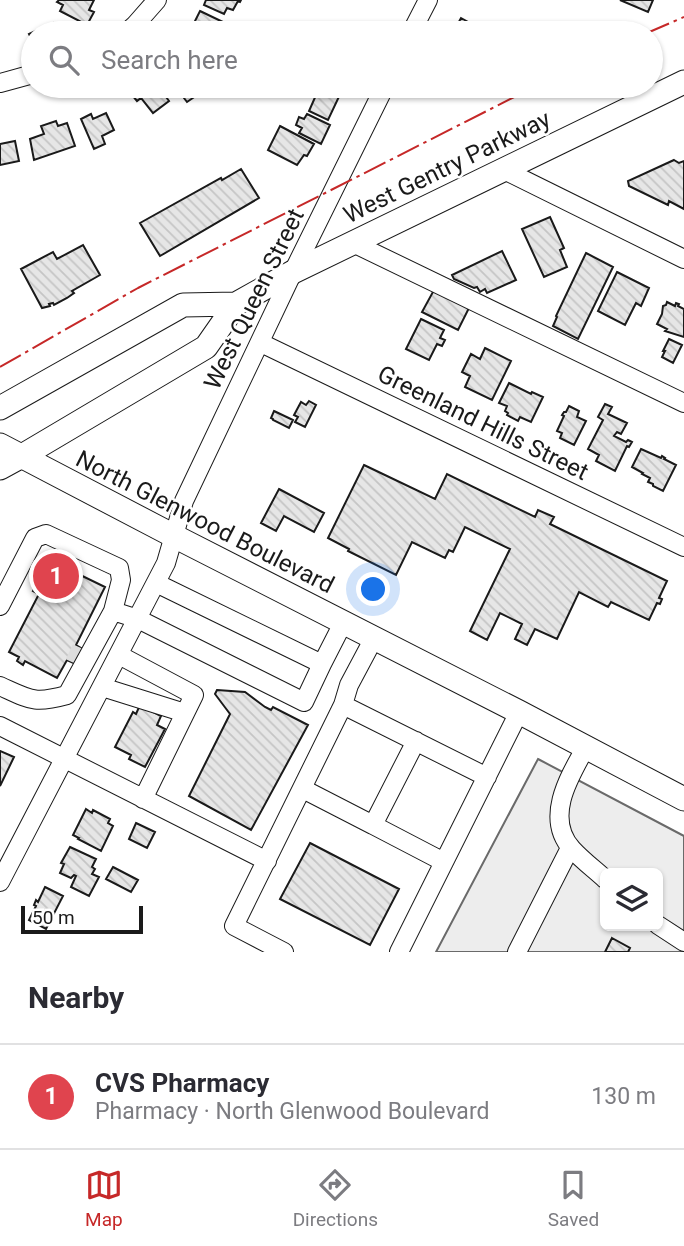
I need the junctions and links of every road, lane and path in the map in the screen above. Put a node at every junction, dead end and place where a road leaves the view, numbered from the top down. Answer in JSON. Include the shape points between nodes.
{"nodes":[{"id":1,"x":157,"y":0,"type":"edge"},
{"id":2,"x":428,"y":0,"type":"edge"},
{"id":3,"x":139,"y":21,"type":"edge"},
{"id":4,"x":417,"y":21,"type":"edge"},
{"id":5,"x":21,"y":77,"type":"edge"},
{"id":6,"x":0,"y":83,"type":"edge"},
{"id":7,"x":681,"y":89,"type":"edge"},
{"id":8,"x":663,"y":97,"type":"edge"},
{"id":9,"x":379,"y":98,"type":"edge"},
{"id":10,"x":661,"y":98,"type":"edge"},
{"id":11,"x":502,"y":169,"type":"junction"},
{"id":12,"x":353,"y":243,"type":"junction"},
{"id":13,"x":684,"y":259,"type":"edge"},
{"id":14,"x":293,"y":272,"type":"junction"},
{"id":15,"x":236,"y":304,"type":"junction"},
{"id":16,"x":261,"y":343,"type":"junction"},
{"id":17,"x":684,"y":403,"type":"edge"},
{"id":18,"x":0,"y":408,"type":"edge"},
{"id":19,"x":0,"y":445,"type":"edge"},
{"id":20,"x":22,"y":456,"type":"junction"},
{"id":21,"x":0,"y":468,"type":"edge"},
{"id":22,"x":174,"y":537,"type":"junction"},
{"id":23,"x":684,"y":547,"type":"edge"},
{"id":24,"x":156,"y":583,"type":"junction"},
{"id":25,"x":3,"y":595,"type":"edge"},
{"id":26,"x":113,"y":611,"type":"junction"},
{"id":27,"x":138,"y":619,"type":"junction"},
{"id":28,"x":343,"y":622,"type":"junction"},
{"id":29,"x":102,"y":631,"type":"junction"},
{"id":30,"x":374,"y":638,"type":"junction"},
{"id":31,"x":119,"y":655,"type":"junction"},
{"id":32,"x":322,"y":664,"type":"junction"},
{"id":33,"x":0,"y":686,"type":"edge"},
{"id":34,"x":102,"y":687,"type":"junction"},
{"id":35,"x":57,"y":698,"type":"junction"},
{"id":36,"x":343,"y":705,"type":"junction"},
{"id":37,"x":519,"y":712,"type":"junction"},
{"id":38,"x":185,"y":713,"type":"junction"},
{"id":39,"x":0,"y":726,"type":"edge"},
{"id":40,"x":416,"y":741,"type":"junction"},
{"id":41,"x":586,"y":747,"type":"junction"},
{"id":42,"x":65,"y":759,"type":"junction"},
{"id":43,"x":487,"y":777,"type":"junction"},
{"id":44,"x":303,"y":789,"type":"junction"},
{"id":45,"x":143,"y":799,"type":"junction"},
{"id":46,"x":684,"y":799,"type":"edge"},
{"id":47,"x":373,"y":825,"type":"junction"},
{"id":48,"x":570,"y":848,"type":"junction"},
{"id":49,"x":267,"y":861,"type":"junction"},
{"id":50,"x":444,"y":862,"type":"junction"},
{"id":51,"x":600,"y":875,"type":"edge"},
{"id":52,"x":0,"y":882,"type":"edge"},
{"id":53,"x":663,"y":928,"type":"edge"},
{"id":54,"x":684,"y":942,"type":"edge"},
{"id":55,"x":284,"y":952,"type":"edge"},
{"id":56,"x":399,"y":952,"type":"edge"},
{"id":57,"x":517,"y":952,"type":"edge"}],
"edges":[{"from":1,"to":3,"type":"street"},
{"from":2,"to":4,"type":"street"},
{"from":5,"to":6,"type":"street"},
{"from":7,"to":8,"type":"main road","name":"West Gentry Parkway"},
{"from":9,"to":14,"type":"street","name":"West Queen Street"},
{"from":10,"to":11,"type":"main road","name":"West Gentry Parkway"},
{"from":11,"to":12,"type":"main road","name":"West Gentry Parkway"},
{"from":11,"to":13,"type":"street"},
{"from":12,"to":14,"type":"main road","name":"West Gentry Parkway"},
{"from":12,"to":17,"type":"street"},
{"from":14,"to":15,"type":"main road","name":"West Gentry Parkway"},
{"from":14,"to":16,"type":"street","name":"West Queen Street"},
{"from":15,"to":18,"type":"main road","name":"West Gentry Parkway","via":[[183,305]]},
{"from":15,"to":20,"type":"main road","name":"West Gentry Parkway","via":[[206,347]]},
{"from":16,"to":22,"type":"street","name":"West Queen Street","via":[[184,501]]},
{"from":16,"to":23,"type":"street","name":"Greenland Hills Street"},
{"from":19,"to":20,"type":"main road","name":"North Glenwood Boulevard"},
{"from":20,"to":21,"type":"main road","name":"West Gentry Parkway"},
{"from":20,"to":22,"type":"main road","name":"North Glenwood Boulevard"},
{"from":22,"to":24,"type":"street","name":"West Queen Street"},
{"from":22,"to":28,"type":"main road","name":"North Glenwood Boulevard"},
{"from":24,"to":27,"type":"street","name":"West Queen Street"},
{"from":24,"to":32,"type":"street"},
{"from":25,"to":26,"type":"street","via":[[35,538],[47,534],[119,568],[121,580]]},
{"from":26,"to":27,"type":"street"},
{"from":26,"to":29,"type":"street"},
{"from":27,"to":31,"type":"street","name":"West Queen Street"},
{"from":27,"to":32,"type":"street","via":[[304,702]]},
{"from":28,"to":30,"type":"main road","name":"North Glenwood Boulevard"},
{"from":28,"to":32,"type":"street"},
{"from":29,"to":35,"type":"street","via":[[67,695]]},
{"from":29,"to":35,"type":"street","via":[[86,639]]},
{"from":30,"to":36,"type":"street"},
{"from":30,"to":37,"type":"main road","name":"North Glenwood Boulevard"},
{"from":31,"to":34,"type":"street","name":"West Queen Street"},
{"from":31,"to":38,"type":"street","via":[[194,695]]},
{"from":33,"to":35,"type":"street","via":[[31,700]]},
{"from":34,"to":38,"type":"street"},
{"from":34,"to":42,"type":"street","name":"West Queen Street"},
{"from":36,"to":40,"type":"street"},
{"from":36,"to":44,"type":"street"},
{"from":37,"to":41,"type":"main road","name":"North Glenwood Boulevard"},
{"from":37,"to":43,"type":"street"},
{"from":38,"to":45,"type":"street"},
{"from":39,"to":42,"type":"street"},
{"from":40,"to":43,"type":"street"},
{"from":40,"to":47,"type":"street"},
{"from":41,"to":46,"type":"main road","name":"North Glenwood Boulevard"},
{"from":41,"to":48,"type":"street","via":[[566,782],[560,806],[561,831]]},
{"from":42,"to":45,"type":"street"},
{"from":42,"to":52,"type":"street","name":"West Queen Street"},
{"from":43,"to":50,"type":"street"},
{"from":44,"to":47,"type":"street"},
{"from":44,"to":49,"type":"street"},
{"from":45,"to":49,"type":"street"},
{"from":47,"to":50,"type":"street"},
{"from":48,"to":51,"type":"street"},
{"from":48,"to":57,"type":"street"},
{"from":49,"to":55,"type":"street","via":[[234,926]]},
{"from":50,"to":56,"type":"street"},
{"from":53,"to":54,"type":"street"}]}
